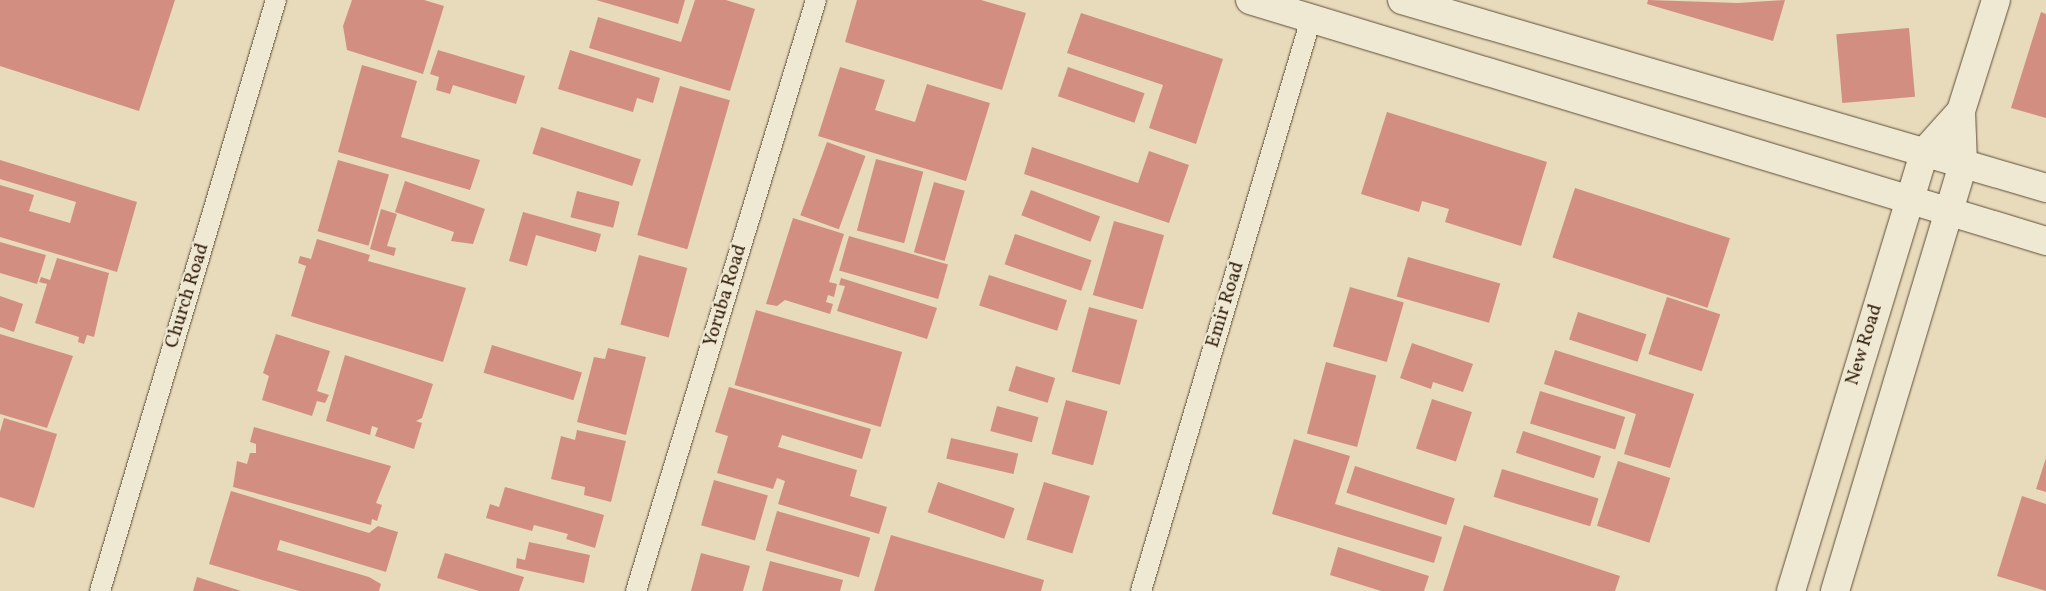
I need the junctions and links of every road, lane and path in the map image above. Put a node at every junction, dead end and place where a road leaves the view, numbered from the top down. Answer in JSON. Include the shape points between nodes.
{"nodes":[{"id":1,"x":276,"y":0,"type":"edge"},
{"id":2,"x":816,"y":0,"type":"edge"},
{"id":3,"x":1250,"y":0,"type":"edge"},
{"id":4,"x":1402,"y":0,"type":"edge"},
{"id":5,"x":1996,"y":0,"type":"edge"},
{"id":6,"x":1311,"y":19,"type":"junction"},
{"id":7,"x":1961,"y":111,"type":"junction"},
{"id":8,"x":1925,"y":151,"type":"junction"},
{"id":9,"x":1964,"y":163,"type":"junction"},
{"id":10,"x":2046,"y":188,"type":"edge"},
{"id":11,"x":1909,"y":200,"type":"junction"},
{"id":12,"x":1950,"y":212,"type":"junction"},
{"id":13,"x":2046,"y":241,"type":"edge"},
{"id":14,"x":100,"y":591,"type":"edge"},
{"id":15,"x":636,"y":591,"type":"edge"},
{"id":16,"x":1141,"y":591,"type":"edge"},
{"id":17,"x":1791,"y":591,"type":"edge"},
{"id":18,"x":1835,"y":591,"type":"edge"}],
"edges":[{"from":1,"to":14,"type":"lane","name":"Church Road"},
{"from":2,"to":15,"type":"lane","name":"Yoruba Road"},
{"from":3,"to":6,"type":"main road"},
{"from":4,"to":8,"type":"main road"},
{"from":5,"to":7,"type":"main road","name":"New Road"},
{"from":6,"to":11,"type":"main road"},
{"from":6,"to":16,"type":"lane","name":"Emir Road"},
{"from":7,"to":8,"type":"main road","name":"New Road"},
{"from":7,"to":9,"type":"main road","name":"New Road"},
{"from":8,"to":9,"type":"main road"},
{"from":8,"to":11,"type":"main road","name":"New Road"},
{"from":9,"to":10,"type":"main road"},
{"from":9,"to":12,"type":"main road","name":"New Road"},
{"from":11,"to":12,"type":"main road"},
{"from":11,"to":17,"type":"main road","name":"New Road"},
{"from":12,"to":13,"type":"main road"},
{"from":12,"to":18,"type":"main road","name":"New Road"}]}
